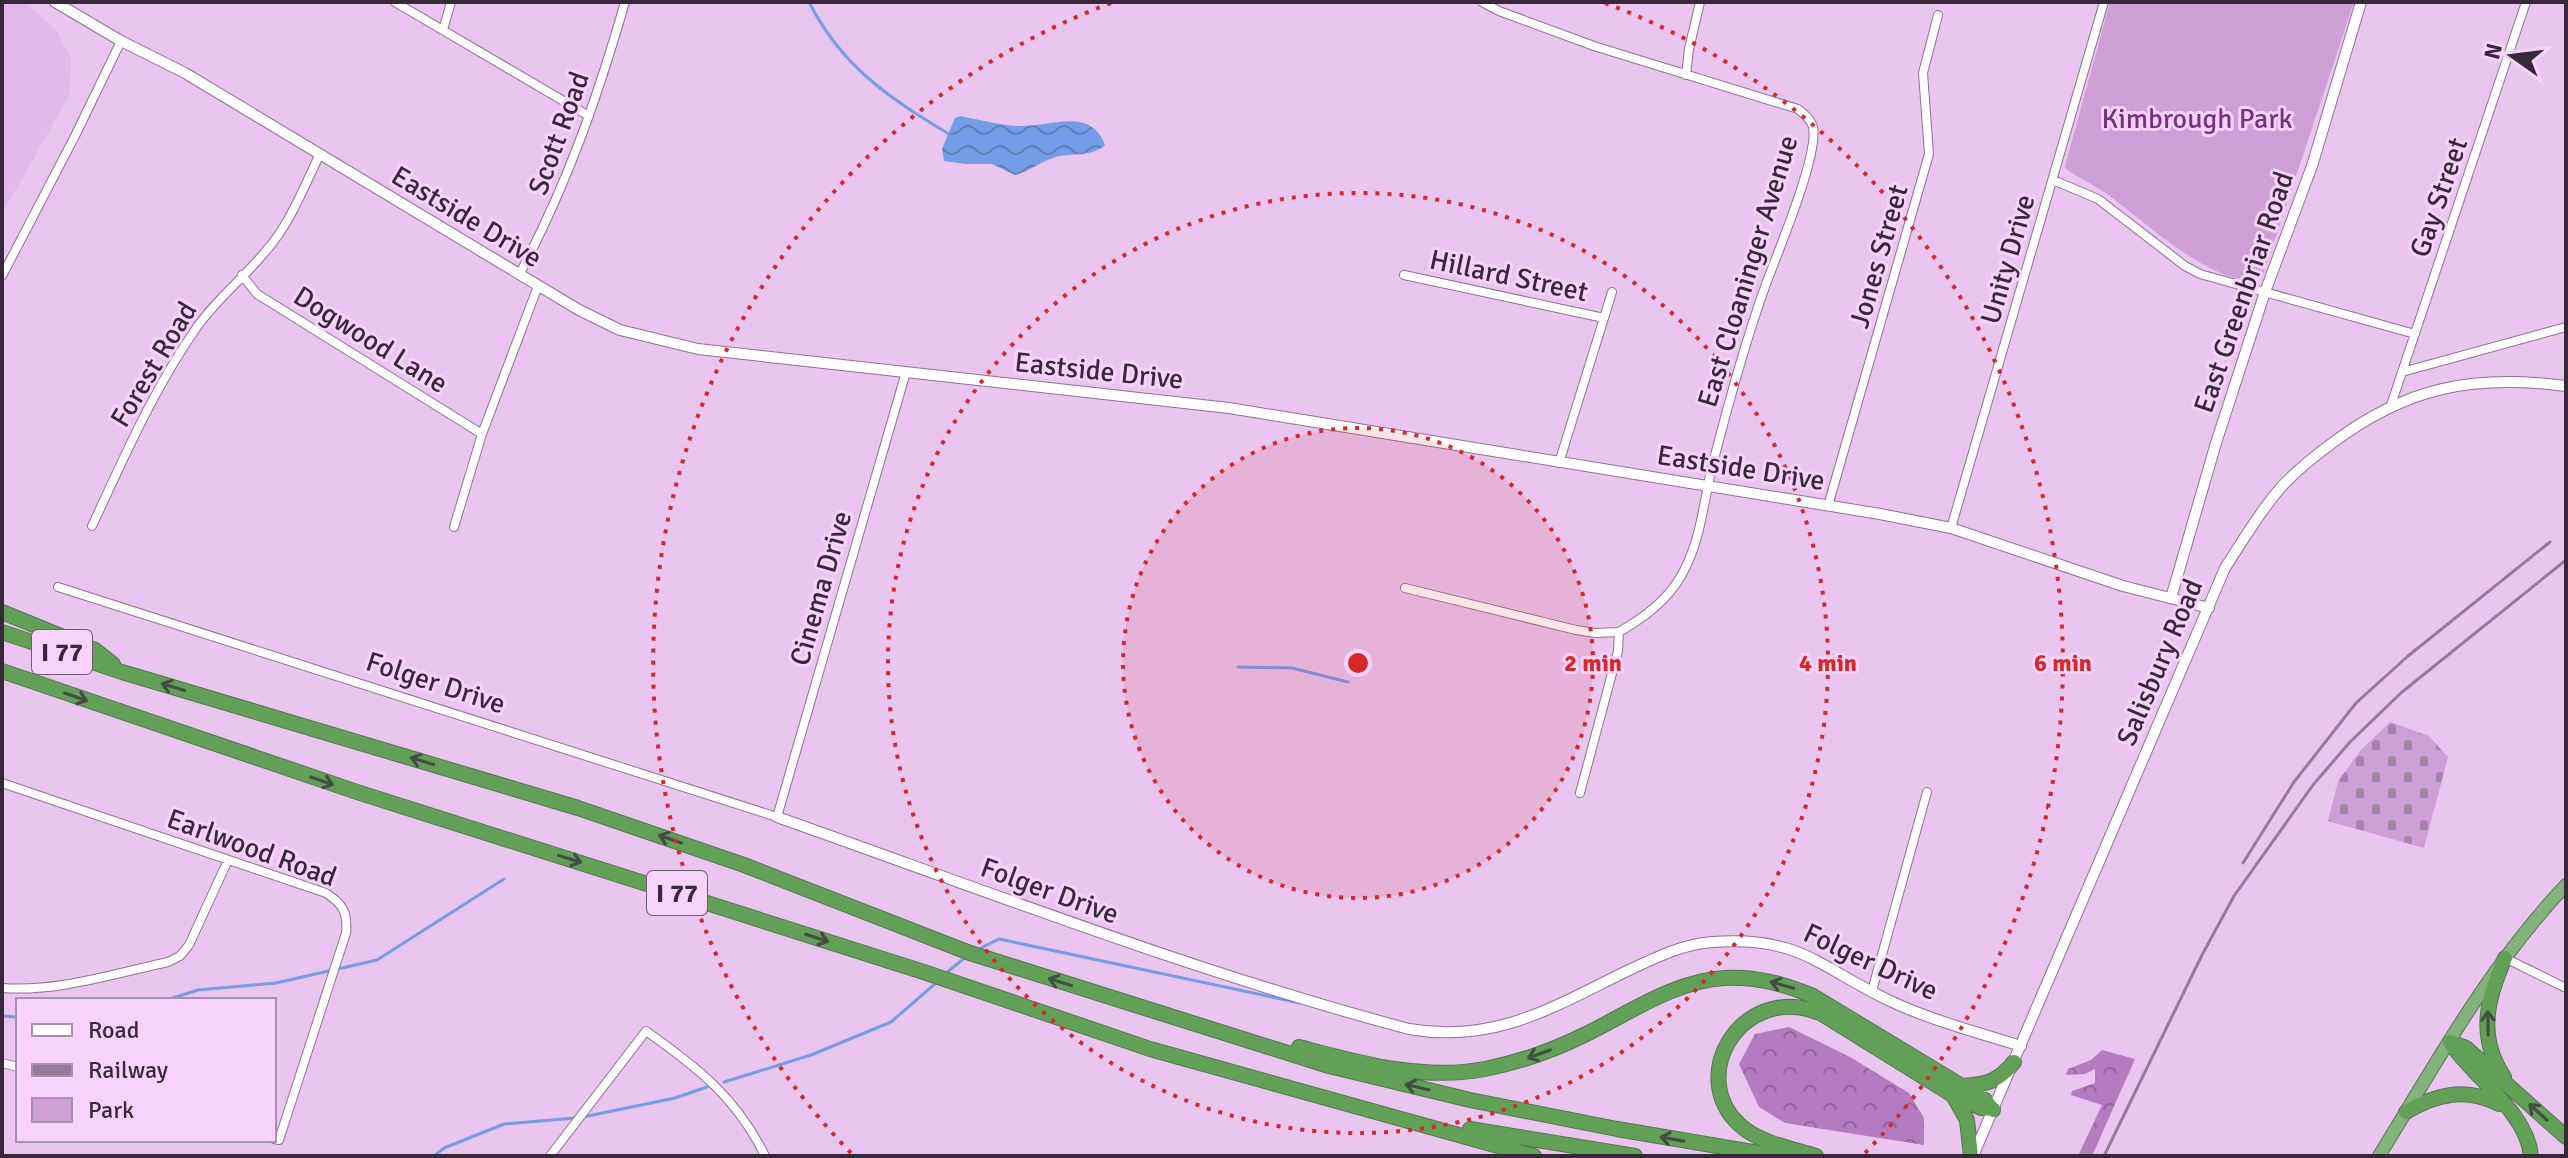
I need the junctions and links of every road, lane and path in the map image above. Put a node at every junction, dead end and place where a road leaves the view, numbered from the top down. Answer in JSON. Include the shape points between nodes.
{"nodes":[{"id":1,"x":55,"y":2,"type":"edge"},
{"id":2,"x":395,"y":2,"type":"edge"},
{"id":3,"x":451,"y":2,"type":"edge"},
{"id":4,"x":625,"y":2,"type":"edge"},
{"id":5,"x":1482,"y":2,"type":"edge"},
{"id":6,"x":1700,"y":2,"type":"edge"},
{"id":7,"x":2104,"y":2,"type":"edge"},
{"id":8,"x":2361,"y":2,"type":"edge"},
{"id":9,"x":2526,"y":2,"type":"edge"},
{"id":10,"x":1938,"y":15,"type":"dead end"},
{"id":11,"x":443,"y":30,"type":"junction"},
{"id":12,"x":121,"y":41,"type":"junction"},
{"id":13,"x":1686,"y":75,"type":"junction"},
{"id":14,"x":589,"y":116,"type":"junction"},
{"id":15,"x":319,"y":156,"type":"junction"},
{"id":16,"x":2053,"y":180,"type":"junction"},
{"id":17,"x":242,"y":275,"type":"junction"},
{"id":18,"x":519,"y":275,"type":"junction"},
{"id":19,"x":1404,"y":275,"type":"dead end"},
{"id":20,"x":2,"y":276,"type":"edge"},
{"id":21,"x":538,"y":286,"type":"junction"},
{"id":22,"x":1612,"y":292,"type":"dead end"},
{"id":23,"x":2265,"y":292,"type":"junction"},
{"id":24,"x":1604,"y":318,"type":"junction"},
{"id":25,"x":2566,"y":327,"type":"edge"},
{"id":26,"x":2415,"y":334,"type":"junction"},
{"id":27,"x":906,"y":372,"type":"junction"},
{"id":28,"x":2402,"y":372,"type":"junction"},
{"id":29,"x":2566,"y":386,"type":"edge"},
{"id":30,"x":2391,"y":405,"type":"junction"},
{"id":31,"x":482,"y":434,"type":"junction"},
{"id":32,"x":1559,"y":463,"type":"junction"},
{"id":33,"x":1708,"y":485,"type":"junction"},
{"id":34,"x":1828,"y":506,"type":"junction"},
{"id":35,"x":92,"y":526,"type":"dead end"},
{"id":36,"x":454,"y":527,"type":"dead end"},
{"id":37,"x":1951,"y":528,"type":"junction"},
{"id":38,"x":58,"y":587,"type":"dead end"},
{"id":39,"x":1405,"y":588,"type":"dead end"},
{"id":40,"x":2171,"y":598,"type":"junction"},
{"id":41,"x":2209,"y":608,"type":"junction"},
{"id":42,"x":2,"y":612,"type":"edge"},
{"id":43,"x":2,"y":632,"type":"edge"},
{"id":44,"x":1619,"y":632,"type":"junction"},
{"id":45,"x":2,"y":671,"type":"edge"},
{"id":46,"x":122,"y":672,"type":"junction"},
{"id":47,"x":2,"y":783,"type":"edge"},
{"id":48,"x":1927,"y":792,"type":"dead end"},
{"id":49,"x":1580,"y":793,"type":"dead end"},
{"id":50,"x":777,"y":817,"type":"junction"},
{"id":51,"x":228,"y":860,"type":"junction"},
{"id":52,"x":2566,"y":885,"type":"edge"},
{"id":53,"x":2505,"y":958,"type":"junction"},
{"id":54,"x":2,"y":988,"type":"edge"},
{"id":55,"x":2566,"y":988,"type":"edge"},
{"id":56,"x":1872,"y":991,"type":"junction"},
{"id":57,"x":1111,"y":998,"type":"junction"},
{"id":58,"x":2450,"y":1042,"type":"junction"},
{"id":59,"x":2021,"y":1046,"type":"junction"},
{"id":60,"x":2014,"y":1062,"type":"junction"},
{"id":61,"x":2510,"y":1087,"type":"junction"},
{"id":62,"x":1957,"y":1090,"type":"junction"},
{"id":63,"x":1993,"y":1110,"type":"junction"},
{"id":64,"x":2509,"y":1110,"type":"junction"},
{"id":65,"x":2406,"y":1112,"type":"junction"},
{"id":66,"x":1383,"y":1113,"type":"junction"},
{"id":67,"x":2566,"y":1137,"type":"edge"},
{"id":68,"x":277,"y":1140,"type":"edge"},
{"id":69,"x":550,"y":1156,"type":"edge"},
{"id":70,"x":765,"y":1156,"type":"edge"},
{"id":71,"x":1534,"y":1156,"type":"edge"},
{"id":72,"x":1635,"y":1156,"type":"edge"},
{"id":73,"x":1776,"y":1156,"type":"edge"},
{"id":74,"x":1816,"y":1156,"type":"edge"},
{"id":75,"x":1972,"y":1156,"type":"edge"},
{"id":76,"x":2379,"y":1156,"type":"edge"},
{"id":77,"x":2531,"y":1156,"type":"edge"}],
"edges":[{"from":1,"to":12,"type":"street","name":"Eastside Drive"},
{"from":2,"to":11,"type":"street"},
{"from":3,"to":11,"type":"street"},
{"from":4,"to":14,"type":"street","name":"Scott Road"},
{"from":5,"to":13,"type":"street","name":"East Cloaninger Avenue"},
{"from":6,"to":13,"type":"street"},
{"from":7,"to":16,"type":"street","name":"Unity Drive"},
{"from":8,"to":23,"type":"street","name":"East Greenbriar Road","via":[[2312,166]]},
{"from":9,"to":26,"type":"street","name":"Gay Street"},
{"from":10,"to":34,"type":"street","name":"Jones Street","via":[[1923,73],[1930,139],[1926,169]]},
{"from":11,"to":14,"type":"street"},
{"from":12,"to":15,"type":"street","name":"Eastside Drive","via":[[185,73]]},
{"from":12,"to":20,"type":"street"},
{"from":13,"to":33,"type":"street","name":"East Cloaninger Avenue","via":[[1798,109],[1813,127],[1807,169],[1752,325]]},
{"from":14,"to":18,"type":"street","name":"Scott Road","via":[[564,184]]},
{"from":15,"to":17,"type":"street","name":"Forest Road","via":[[290,218]]},
{"from":15,"to":18,"type":"street","name":"Eastside Drive"},
{"from":16,"to":23,"type":"street","via":[[2098,199],[2200,274]]},
{"from":16,"to":37,"type":"street","name":"Unity Drive"},
{"from":17,"to":31,"type":"street","name":"Dogwood Lane","via":[[257,294]]},
{"from":17,"to":35,"type":"street","name":"Forest Road","via":[[184,347]]},
{"from":18,"to":21,"type":"street","name":"Eastside Drive"},
{"from":19,"to":24,"type":"street","name":"Hillard Street"},
{"from":21,"to":27,"type":"street","name":"Eastside Drive","via":[[600,321],[659,341]]},
{"from":21,"to":31,"type":"street"},
{"from":22,"to":24,"type":"street"},
{"from":23,"to":26,"type":"street"},
{"from":23,"to":40,"type":"street","name":"East Greenbriar Road"},
{"from":24,"to":32,"type":"street"},
{"from":25,"to":28,"type":"street"},
{"from":26,"to":28,"type":"street","name":"Gay Street"},
{"from":27,"to":32,"type":"street","name":"Eastside Drive","via":[[1229,408]]},
{"from":27,"to":50,"type":"street","name":"Cinema Drive"},
{"from":28,"to":30,"type":"street","name":"Gay Street"},
{"from":29,"to":30,"type":"street","name":"Salisbury Road","via":[[2468,384]]},
{"from":30,"to":41,"type":"street","name":"Salisbury Road","via":[[2325,448],[2278,491],[2225,568]]},
{"from":31,"to":36,"type":"street"},
{"from":32,"to":33,"type":"street","name":"Eastside Drive"},
{"from":33,"to":34,"type":"street","name":"Eastside Drive"},
{"from":33,"to":44,"type":"street","name":"East Cloaninger Avenue","via":[[1693,552],[1680,577],[1642,619]]},
{"from":34,"to":37,"type":"street","name":"Eastside Drive"},
{"from":37,"to":40,"type":"street","name":"Eastside Drive"},
{"from":38,"to":50,"type":"street","name":"Folger Drive"},
{"from":39,"to":44,"type":"street","via":[[1576,630]]},
{"from":40,"to":41,"type":"street","name":"Eastside Drive"},
{"from":41,"to":59,"type":"street","name":"Salisbury Road"},
{"from":42,"to":46,"type":"highway","via":[[95,650]]},
{"from":43,"to":46,"type":"highway","number":"I 77"},
{"from":44,"to":49,"type":"street"},
{"from":45,"to":66,"type":"highway","number":"I 77","one_way":true,"via":[[1150,1049]]},
{"from":57,"to":46,"type":"highway","number":"I 77","one_way":true,"via":[[970,953],[744,865],[578,808]]},
{"from":47,"to":51,"type":"street","name":"Earlwood Road"},
{"from":48,"to":56,"type":"street"},
{"from":50,"to":56,"type":"street","name":"Folger Drive","via":[[1082,928],[1424,1032],[1463,1034],[1499,1027],[1546,1011],[1667,953],[1712,942],[1769,942],[1793,948]]},
{"from":51,"to":54,"type":"street","via":[[180,956],[66,985]]},
{"from":51,"to":68,"type":"street","name":"Earlwood Road","via":[[326,893],[340,902],[347,917]]},
{"from":52,"to":53,"type":"highway"},
{"from":53,"to":55,"type":"street"},
{"from":53,"to":58,"type":"highway"},
{"from":61,"to":53,"type":"highway","one_way":true,"via":[[2497,1066],[2487,1018],[2490,990]]},
{"from":56,"to":59,"type":"street","name":"Folger Drive"},
{"from":62,"to":57,"type":"highway","one_way":true,"via":[[1813,996],[1754,979],[1692,984],[1534,1057],[1430,1074],[1361,1063]]},
{"from":73,"to":57,"type":"highway","number":"I 77","one_way":true,"via":[[1442,1093],[1329,1066]]},
{"from":58,"to":61,"type":"highway","via":[[2466,1048]]},
{"from":58,"to":64,"type":"highway"},
{"from":58,"to":65,"type":"highway"},
{"from":59,"to":60,"type":"street","name":"Salisbury Road"},
{"from":60,"to":62,"type":"highway","via":[[2003,1076]]},
{"from":60,"to":63,"type":"street","name":"Salisbury Road"},
{"from":67,"to":61,"type":"highway","one_way":true},
{"from":62,"to":63,"type":"highway","via":[[1985,1100]]},
{"from":62,"to":74,"type":"highway","via":[[1810,1009],[1775,1006],[1754,1015],[1737,1028],[1719,1069],[1730,1112],[1764,1140]]},
{"from":62,"to":75,"type":"highway"},
{"from":63,"to":75,"type":"street","name":"Salisbury Road"},
{"from":64,"to":65,"type":"highway","via":[[2486,1097],[2462,1093],[2436,1096]]},
{"from":64,"to":77,"type":"highway","via":[[2522,1127]]},
{"from":65,"to":76,"type":"highway"},
{"from":66,"to":71,"type":"highway"},
{"from":66,"to":72,"type":"highway","number":"I 77"},
{"from":69,"to":70,"type":"street","via":[[646,1031],[703,1072],[733,1103]]}]}
